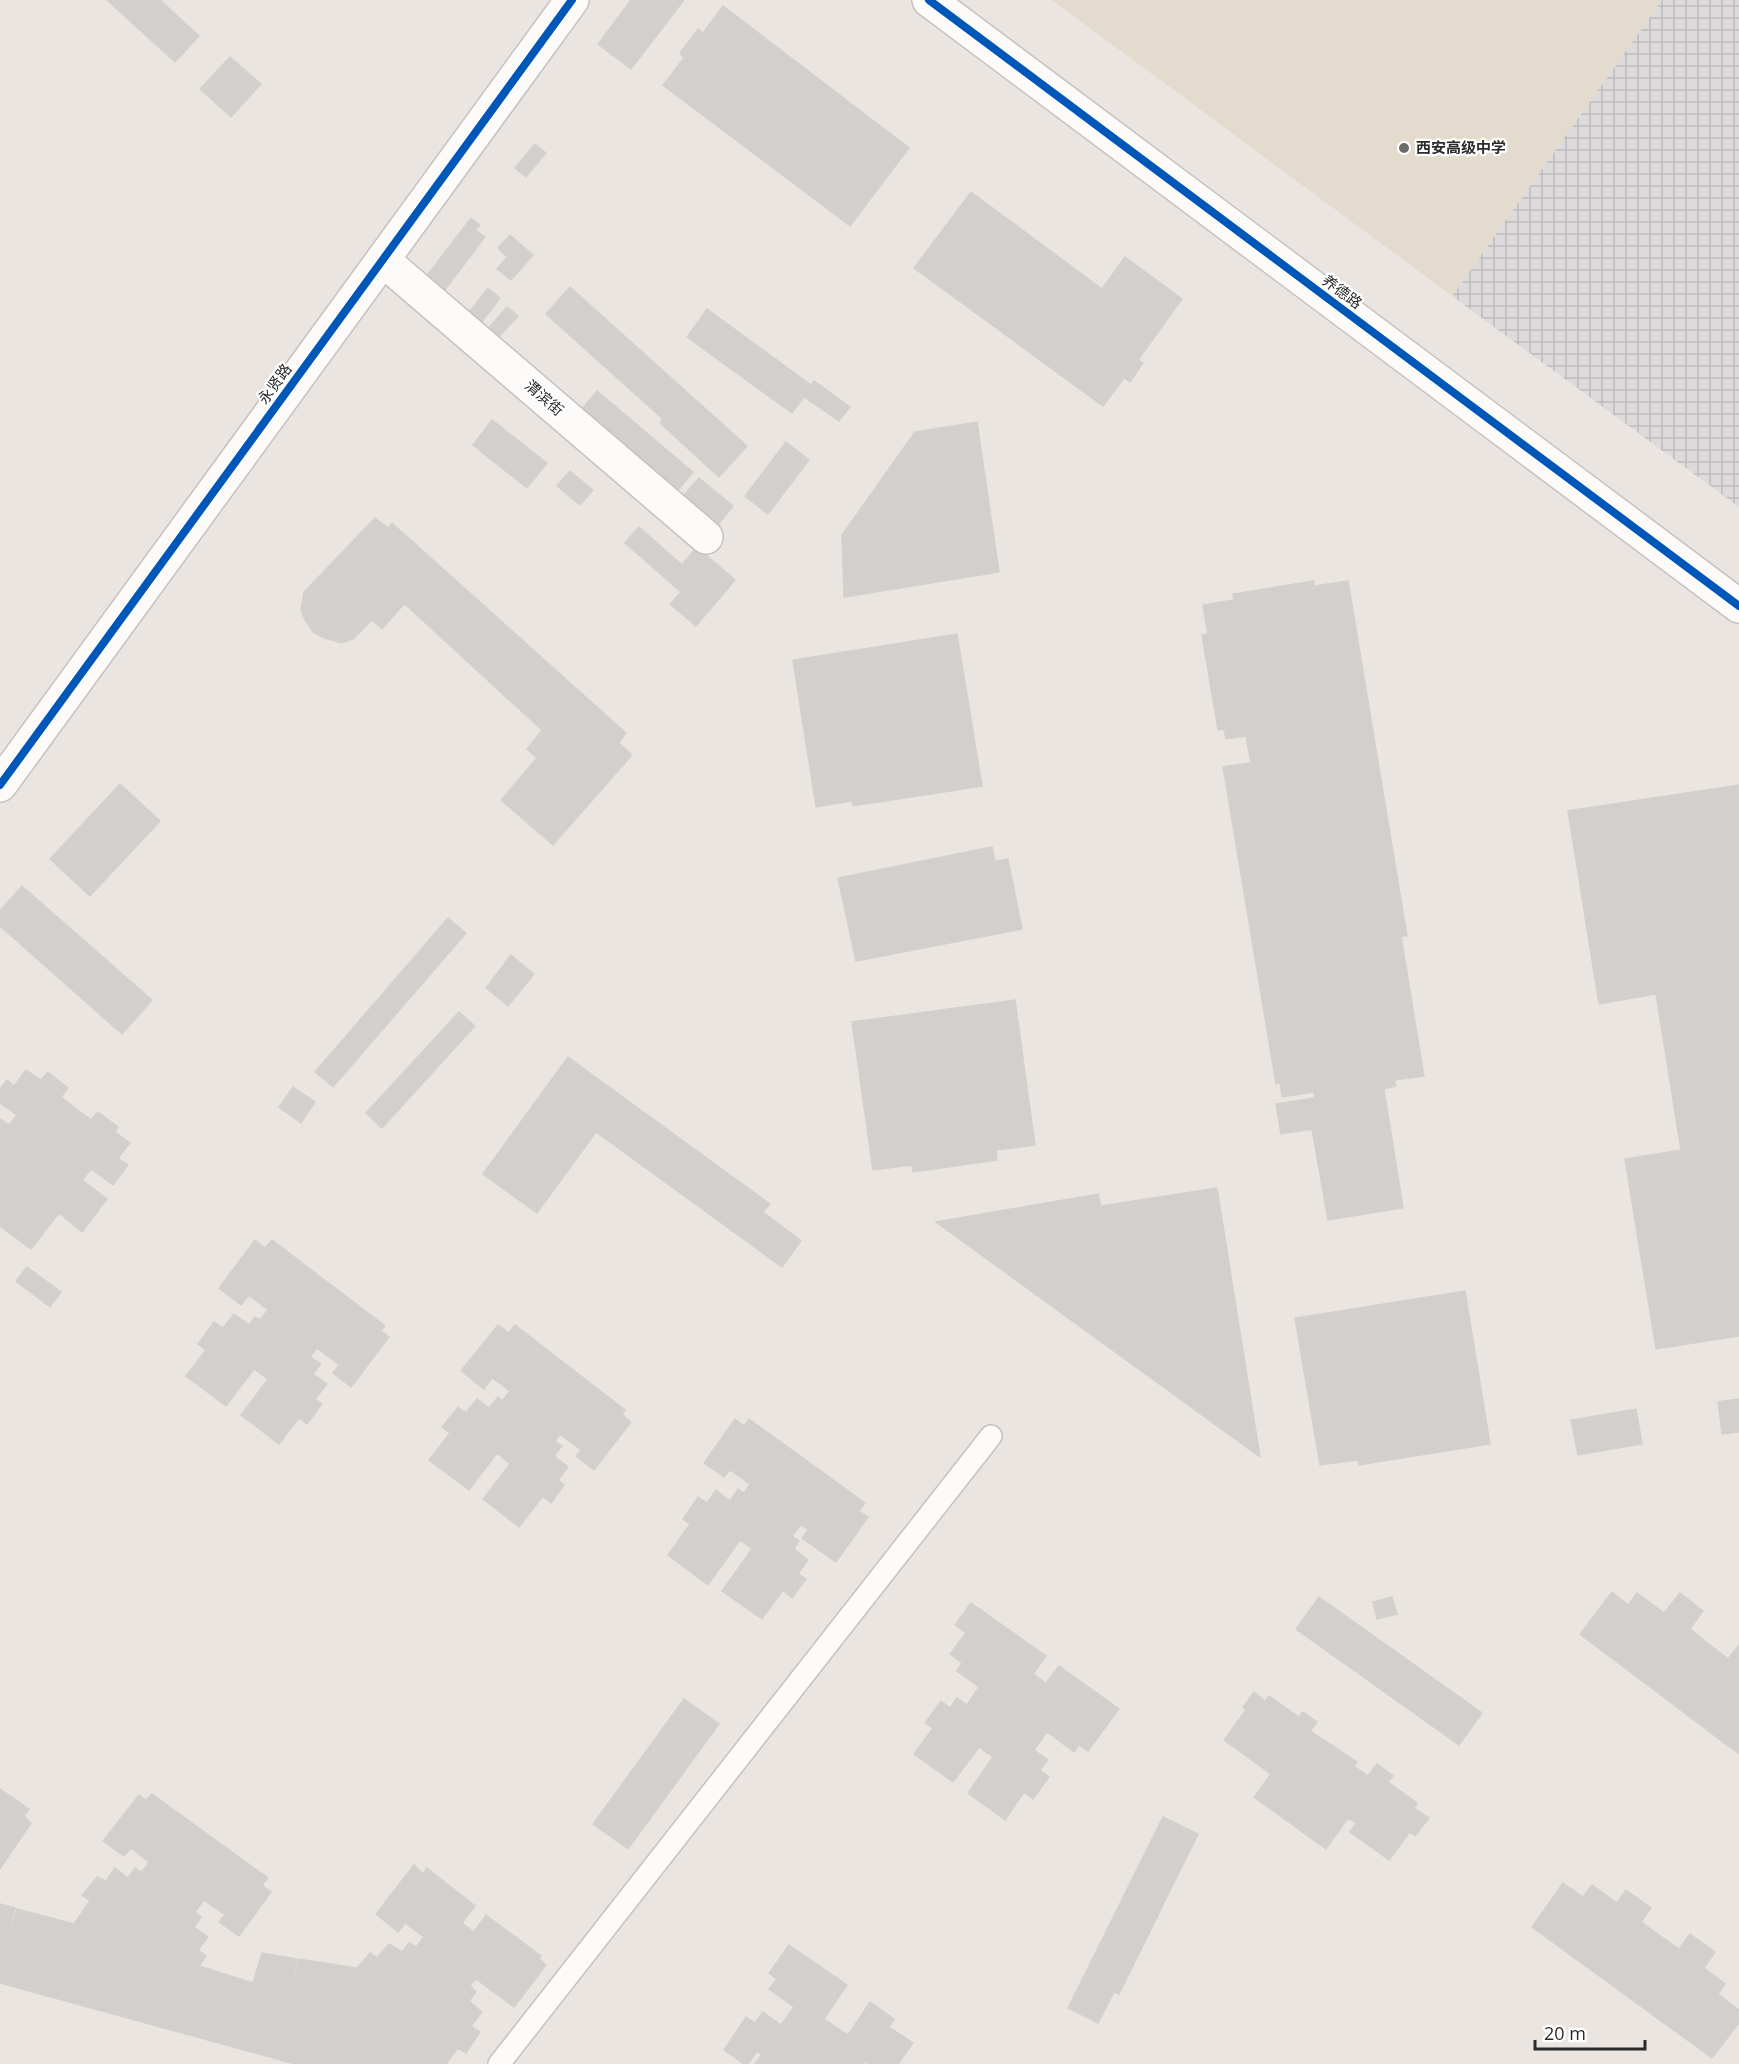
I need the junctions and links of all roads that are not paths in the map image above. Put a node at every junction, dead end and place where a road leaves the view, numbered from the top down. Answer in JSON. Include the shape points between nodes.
{"nodes":[{"id":1,"x":572,"y":0,"type":"edge"},
{"id":2,"x":929,"y":0,"type":"edge"},
{"id":3,"x":382,"y":260,"type":"junction"},
{"id":4,"x":706,"y":537,"type":"dead end"},
{"id":5,"x":1739,"y":606,"type":"edge"},
{"id":6,"x":0,"y":785,"type":"edge"},
{"id":7,"x":991,"y":1436,"type":"dead end"},
{"id":8,"x":499,"y":2064,"type":"edge"}],
"edges":[{"from":1,"to":3,"type":"street","name":"永贤路"},
{"from":2,"to":5,"type":"street","name":"养德路"},
{"from":3,"to":4,"type":"street","name":"渭滨街"},
{"from":3,"to":6,"type":"street","name":"永贤路"},
{"from":7,"to":8,"type":"lane"}]}
